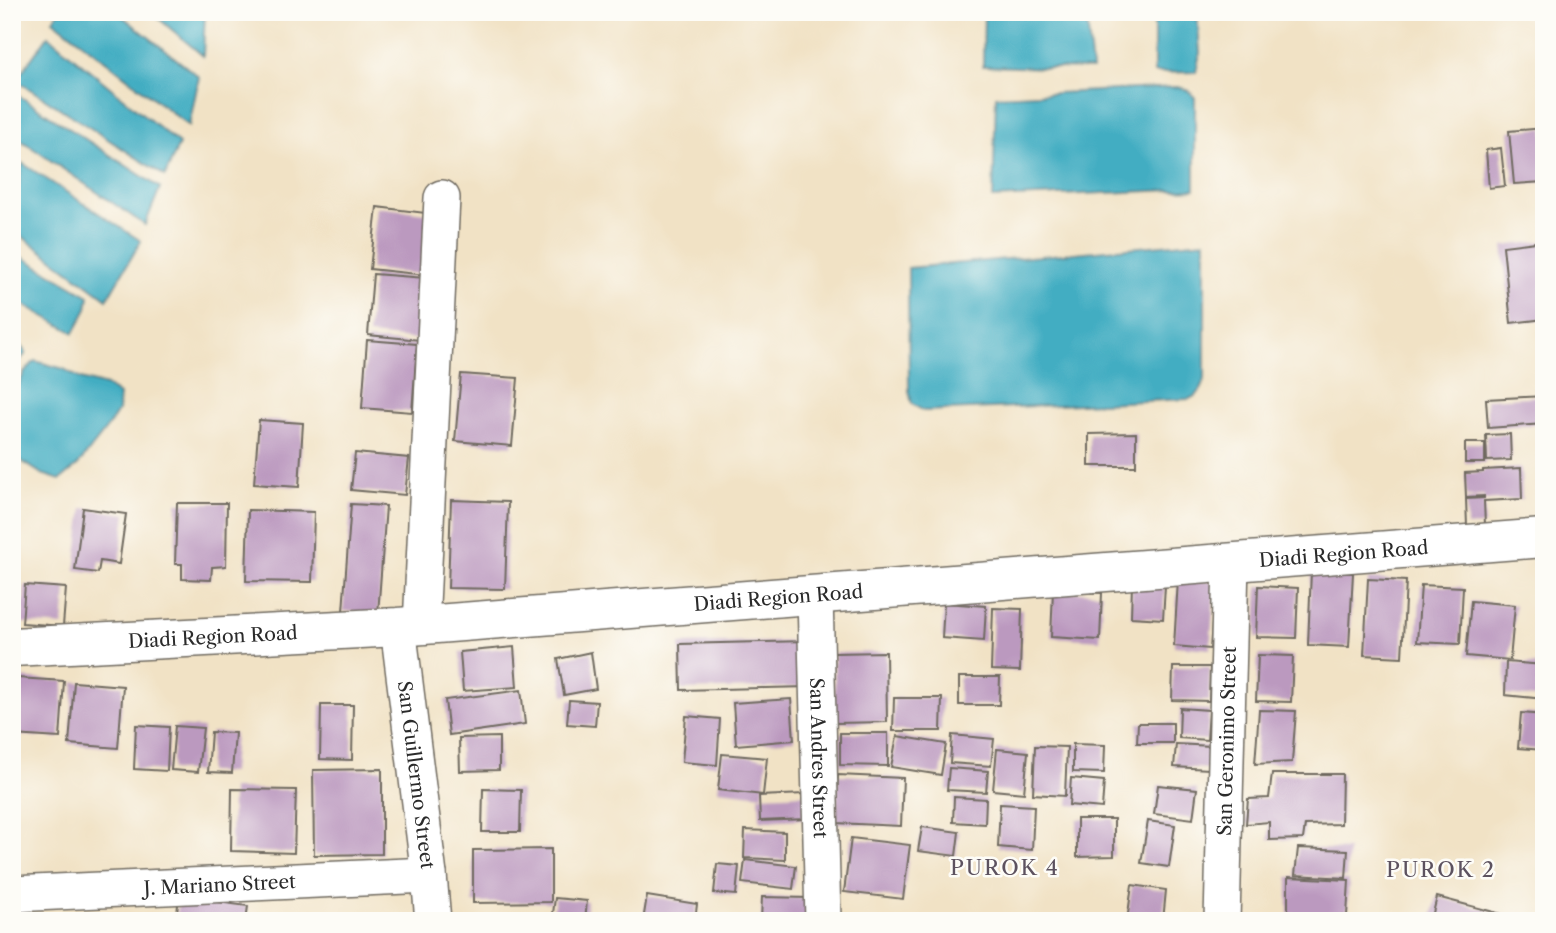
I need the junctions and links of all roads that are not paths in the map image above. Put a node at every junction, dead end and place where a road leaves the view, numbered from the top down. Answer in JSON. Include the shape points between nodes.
{"nodes":[{"id":1,"x":442,"y":198,"type":"dead end"},
{"id":2,"x":1544,"y":538,"type":"edge"},
{"id":3,"x":1231,"y":562,"type":"junction"},
{"id":4,"x":815,"y":594,"type":"junction"},
{"id":5,"x":409,"y":626,"type":"junction"},
{"id":6,"x":12,"y":647,"type":"edge"},
{"id":7,"x":429,"y":875,"type":"junction"},
{"id":8,"x":12,"y":894,"type":"edge"},
{"id":9,"x":433,"y":921,"type":"edge"},
{"id":10,"x":823,"y":921,"type":"edge"},
{"id":11,"x":1222,"y":921,"type":"edge"}],
"edges":[{"from":1,"to":5,"type":"street","name":"San Guillermo Street"},
{"from":2,"to":3,"type":"main road","name":"Diadi Region Road"},
{"from":3,"to":4,"type":"main road","name":"Diadi Region Road"},
{"from":3,"to":11,"type":"street","name":"San Geronimo Street"},
{"from":4,"to":5,"type":"main road","name":"Diadi Region Road"},
{"from":4,"to":10,"type":"street","name":"San Andres Street"},
{"from":5,"to":6,"type":"main road","name":"Diadi Region Road"},
{"from":5,"to":7,"type":"street","name":"San Guillermo Street"},
{"from":7,"to":8,"type":"street","name":"J. Mariano Street"},
{"from":7,"to":9,"type":"street","name":"San Guillermo Street"}]}
